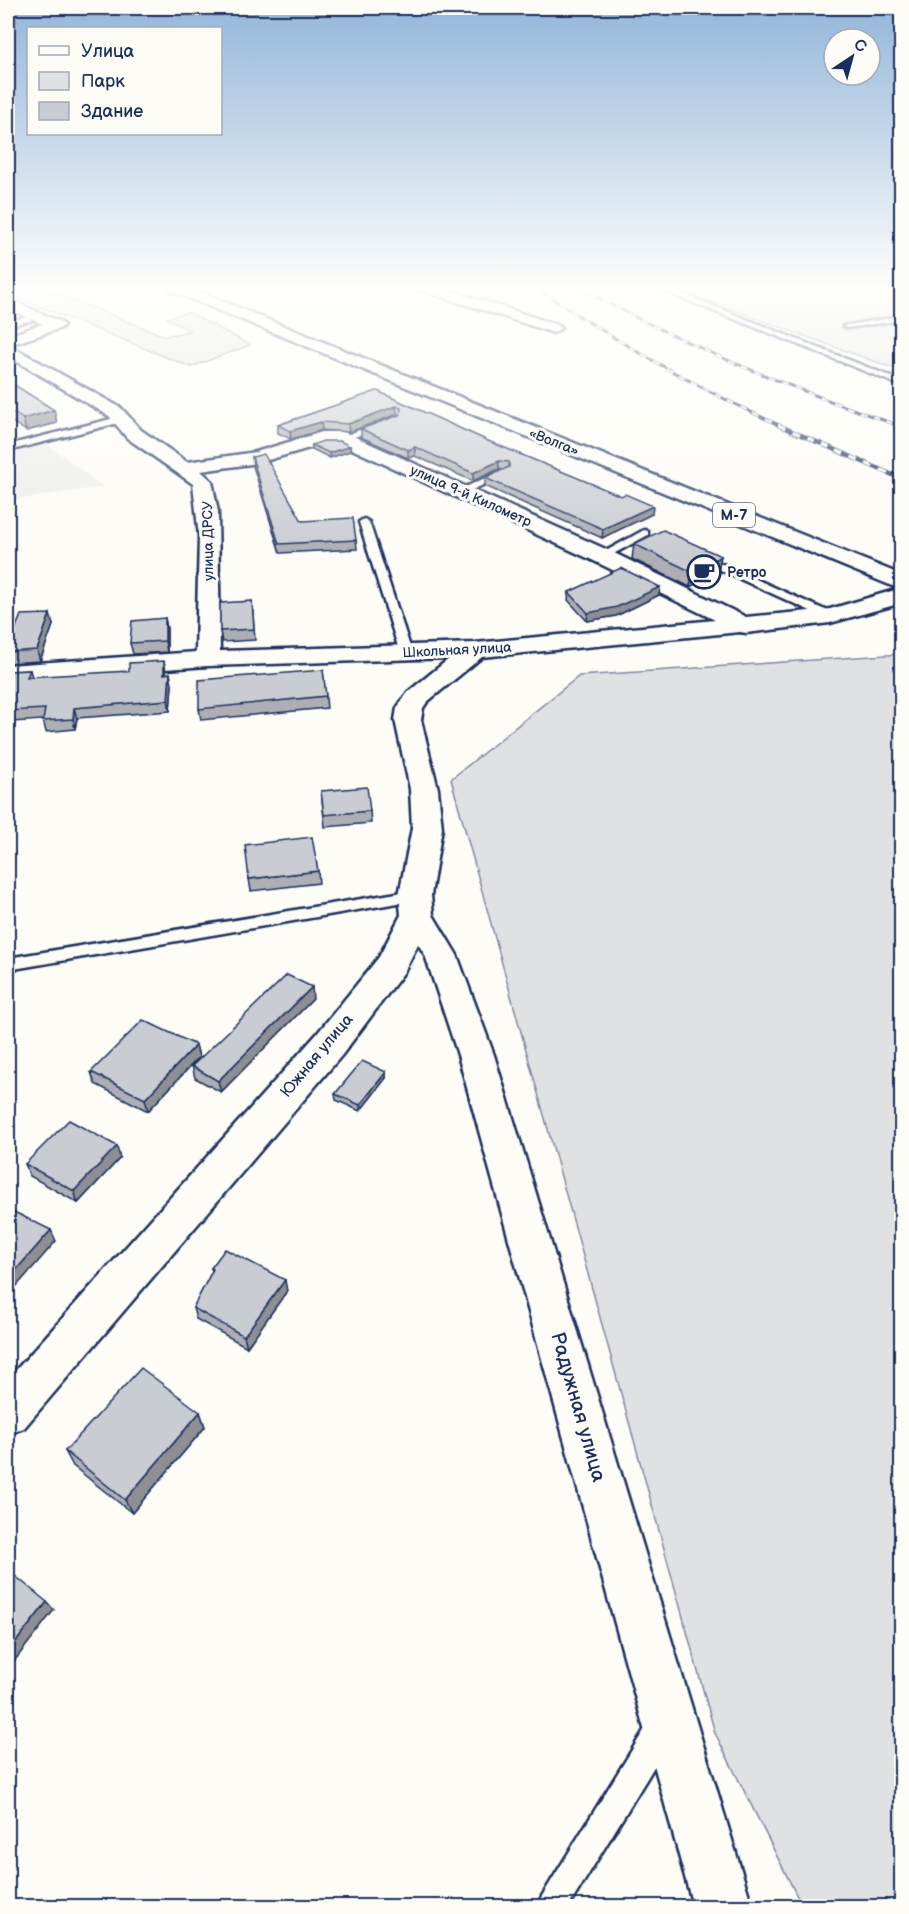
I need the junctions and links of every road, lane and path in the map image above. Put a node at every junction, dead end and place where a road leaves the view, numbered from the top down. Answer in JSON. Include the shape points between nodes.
{"nodes":[{"id":1,"x":47,"y":376,"type":"edge"},
{"id":2,"x":394,"y":376,"type":"edge"},
{"id":3,"x":883,"y":376,"type":"edge"},
{"id":4,"x":902,"y":384,"type":"edge"},
{"id":5,"x":123,"y":419,"type":"junction"},
{"id":6,"x":386,"y":423,"type":"edge"},
{"id":7,"x":8,"y":435,"type":"edge"},
{"id":8,"x":344,"y":438,"type":"junction"},
{"id":9,"x":20,"y":445,"type":"junction"},
{"id":10,"x":8,"y":448,"type":"edge"},
{"id":11,"x":184,"y":468,"type":"junction"},
{"id":12,"x":503,"y":473,"type":"edge"},
{"id":13,"x":460,"y":492,"type":"junction"},
{"id":14,"x":364,"y":522,"type":"dead end"},
{"id":15,"x":644,"y":533,"type":"dead end"},
{"id":16,"x":695,"y":555,"type":"edge"},
{"id":17,"x":602,"y":556,"type":"junction"},
{"id":18,"x":902,"y":583,"type":"edge"},
{"id":19,"x":902,"y":595,"type":"edge"},
{"id":20,"x":830,"y":616,"type":"junction"},
{"id":21,"x":746,"y":626,"type":"junction"},
{"id":22,"x":475,"y":650,"type":"junction"},
{"id":23,"x":406,"y":653,"type":"junction"},
{"id":24,"x":208,"y":660,"type":"junction"},
{"id":25,"x":8,"y":673,"type":"edge"},
{"id":26,"x":416,"y":905,"type":"junction"},
{"id":27,"x":8,"y":964,"type":"edge"},
{"id":28,"x":8,"y":1412,"type":"edge"},
{"id":29,"x":668,"y":1718,"type":"junction"},
{"id":30,"x":552,"y":1906,"type":"edge"},
{"id":31,"x":723,"y":1906,"type":"edge"}],
"edges":[{"from":1,"to":5,"type":"main road","name":"улица ДРСУ"},
{"from":2,"to":18,"type":"main road","name":"«Волга»","number":"М-7"},
{"from":3,"to":4,"type":"lane"},
{"from":5,"to":9,"type":"lane"},
{"from":5,"to":11,"type":"main road","name":"улица ДРСУ","via":[[134,434]]},
{"from":6,"to":8,"type":"lane"},
{"from":7,"to":9,"type":"lane"},
{"from":8,"to":11,"type":"main road","name":"улица 9-й Километр","via":[[322,438],[258,457]]},
{"from":8,"to":13,"type":"main road","name":"улица 9-й Километр"},
{"from":9,"to":10,"type":"lane"},
{"from":11,"to":24,"type":"main road","name":"улица ДРСУ","via":[[206,486]]},
{"from":12,"to":13,"type":"lane"},
{"from":13,"to":17,"type":"main road","name":"улица 9-й Километр"},
{"from":14,"to":23,"type":"lane"},
{"from":15,"to":17,"type":"lane"},
{"from":16,"to":20,"type":"lane"},
{"from":17,"to":21,"type":"main road","name":"улица 9-й Километр"},
{"from":19,"to":20,"type":"main road","name":"Школьная улица"},
{"from":20,"to":21,"type":"main road","name":"Школьная улица"},
{"from":21,"to":22,"type":"main road","name":"Школьная улица"},
{"from":22,"to":23,"type":"main road","name":"Школьная улица"},
{"from":22,"to":26,"type":"main road","name":"Южная улица","via":[[417,697],[410,708],[408,720],[424,789],[427,828]]},
{"from":23,"to":24,"type":"main road","name":"Школьная улица"},
{"from":24,"to":25,"type":"main road","name":"Школьная улица"},
{"from":26,"to":27,"type":"lane"},
{"from":26,"to":28,"type":"main road","name":"Южная улица","via":[[392,964],[329,1045]]},
{"from":26,"to":29,"type":"main road","name":"Радужная улица","via":[[441,955],[477,1055]]},
{"from":29,"to":30,"type":"lane"},
{"from":29,"to":31,"type":"main road","name":"Радужная улица"}]}
